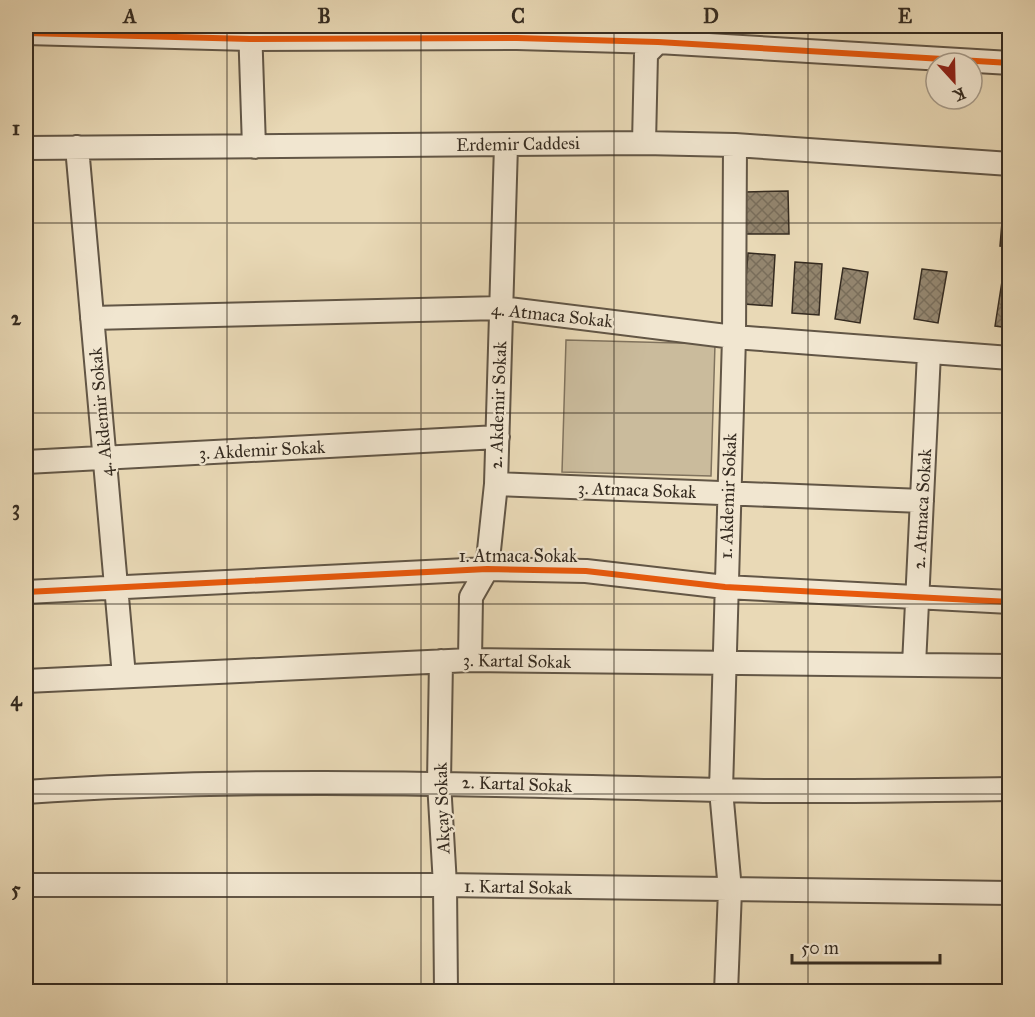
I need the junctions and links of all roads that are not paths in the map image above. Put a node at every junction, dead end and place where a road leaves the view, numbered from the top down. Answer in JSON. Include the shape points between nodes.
{"nodes":[{"id":1,"x":53,"y":30,"type":"edge"},
{"id":2,"x":250,"y":32,"type":"edge"},
{"id":3,"x":517,"y":32,"type":"edge"},
{"id":4,"x":26,"y":33,"type":"edge"},
{"id":5,"x":664,"y":34,"type":"edge"},
{"id":6,"x":1010,"y":63,"type":"edge"},
{"id":7,"x":644,"y":143,"type":"junction"},
{"id":8,"x":506,"y":145,"type":"junction"},
{"id":9,"x":735,"y":145,"type":"junction"},
{"id":10,"x":77,"y":147,"type":"junction"},
{"id":11,"x":254,"y":147,"type":"junction"},
{"id":12,"x":26,"y":148,"type":"edge"},
{"id":13,"x":1010,"y":164,"type":"edge"},
{"id":14,"x":501,"y":308,"type":"junction"},
{"id":15,"x":92,"y":318,"type":"junction"},
{"id":16,"x":734,"y":337,"type":"junction"},
{"id":17,"x":929,"y":353,"type":"junction"},
{"id":18,"x":1010,"y":358,"type":"edge"},
{"id":19,"x":498,"y":437,"type":"junction"},
{"id":20,"x":105,"y":458,"type":"junction"},
{"id":21,"x":26,"y":462,"type":"edge"},
{"id":22,"x":496,"y":484,"type":"junction"},
{"id":23,"x":729,"y":493,"type":"junction"},
{"id":24,"x":922,"y":501,"type":"junction"},
{"id":25,"x":487,"y":569,"type":"junction"},
{"id":26,"x":725,"y":587,"type":"junction"},
{"id":27,"x":116,"y":588,"type":"junction"},
{"id":28,"x":26,"y":592,"type":"edge"},
{"id":29,"x":918,"y":596,"type":"junction"},
{"id":30,"x":1010,"y":602,"type":"edge"},
{"id":31,"x":470,"y":660,"type":"junction"},
{"id":32,"x":441,"y":661,"type":"junction"},
{"id":33,"x":724,"y":664,"type":"junction"},
{"id":34,"x":914,"y":665,"type":"junction"},
{"id":35,"x":1010,"y":666,"type":"edge"},
{"id":36,"x":124,"y":676,"type":"junction"},
{"id":37,"x":26,"y":681,"type":"edge"},
{"id":38,"x":440,"y":782,"type":"junction"},
{"id":39,"x":1010,"y":789,"type":"edge"},
{"id":40,"x":721,"y":790,"type":"junction"},
{"id":41,"x":26,"y":792,"type":"edge"},
{"id":42,"x":26,"y":885,"type":"edge"},
{"id":43,"x":445,"y":885,"type":"junction"},
{"id":44,"x":730,"y":890,"type":"junction"},
{"id":45,"x":1010,"y":893,"type":"edge"},
{"id":46,"x":446,"y":992,"type":"edge"},
{"id":47,"x":726,"y":992,"type":"edge"}],
"edges":[{"from":1,"to":2,"type":"street"},
{"from":1,"to":4,"type":"street"},
{"from":2,"to":3,"type":"street"},
{"from":2,"to":11,"type":"street"},
{"from":3,"to":5,"type":"street"},
{"from":5,"to":6,"type":"street"},
{"from":5,"to":7,"type":"street","via":[[646,54]]},
{"from":7,"to":8,"type":"street","name":"Erdemir Caddesi"},
{"from":7,"to":9,"type":"street","name":"Erdemir Caddesi"},
{"from":8,"to":11,"type":"street","name":"Erdemir Caddesi"},
{"from":8,"to":14,"type":"street","name":"2. Akdemir Sokak"},
{"from":9,"to":13,"type":"street","name":"Erdemir Caddesi"},
{"from":9,"to":16,"type":"street","name":"1. Akdemir Sokak"},
{"from":10,"to":11,"type":"street","name":"Erdemir Caddesi"},
{"from":10,"to":12,"type":"street","name":"Erdemir Caddesi"},
{"from":10,"to":15,"type":"street","name":"4. Akdemir Sokak"},
{"from":14,"to":15,"type":"street","name":"4. Atmaca Sokak"},
{"from":14,"to":16,"type":"street","name":"4. Atmaca Sokak"},
{"from":14,"to":19,"type":"street","name":"2. Akdemir Sokak"},
{"from":15,"to":20,"type":"street","name":"4. Akdemir Sokak"},
{"from":16,"to":17,"type":"street","name":"4. Atmaca Sokak"},
{"from":16,"to":23,"type":"street","name":"1. Akdemir Sokak"},
{"from":17,"to":18,"type":"street","name":"4. Atmaca Sokak"},
{"from":17,"to":24,"type":"street","name":"2. Atmaca Sokak"},
{"from":19,"to":20,"type":"street","name":"3. Akdemir Sokak"},
{"from":19,"to":22,"type":"street","name":"2. Akdemir Sokak"},
{"from":20,"to":21,"type":"street","name":"3. Akdemir Sokak"},
{"from":20,"to":27,"type":"street","name":"4. Akdemir Sokak"},
{"from":22,"to":23,"type":"street","name":"3. Atmaca Sokak"},
{"from":22,"to":25,"type":"street","name":"2. Akdemir Sokak"},
{"from":23,"to":24,"type":"street","name":"3. Atmaca Sokak"},
{"from":23,"to":26,"type":"street","name":"1. Akdemir Sokak"},
{"from":24,"to":29,"type":"street","name":"2. Atmaca Sokak"},
{"from":25,"to":26,"type":"street","name":"1. Atmaca Sokak","via":[[586,571]]},
{"from":25,"to":27,"type":"street","name":"1. Atmaca Sokak"},
{"from":25,"to":31,"type":"street","name":"2. Akdemir Sokak","via":[[471,597]]},
{"from":26,"to":29,"type":"street","name":"1. Atmaca Sokak"},
{"from":26,"to":33,"type":"street","name":"1. Akdemir Sokak"},
{"from":27,"to":28,"type":"street","name":"1. Atmaca Sokak"},
{"from":27,"to":36,"type":"street","name":"4. Akdemir Sokak"},
{"from":29,"to":30,"type":"street","name":"1. Atmaca Sokak"},
{"from":29,"to":34,"type":"street","name":"2. Atmaca Sokak"},
{"from":31,"to":32,"type":"street","name":"3. Kartal Sokak"},
{"from":31,"to":33,"type":"street","name":"3. Kartal Sokak"},
{"from":32,"to":36,"type":"street","name":"3. Kartal Sokak"},
{"from":32,"to":38,"type":"street","name":"Akçay Sokak"},
{"from":33,"to":34,"type":"street","name":"3. Kartal Sokak"},
{"from":33,"to":40,"type":"street","name":"1. Akdemir Sokak"},
{"from":34,"to":35,"type":"street","name":"3. Kartal Sokak"},
{"from":36,"to":37,"type":"street","name":"3. Kartal Sokak"},
{"from":38,"to":40,"type":"street","name":"2. Kartal Sokak"},
{"from":38,"to":41,"type":"street","name":"2. Kartal Sokak","via":[[106,787]]},
{"from":38,"to":43,"type":"street","name":"Akçay Sokak"},
{"from":39,"to":40,"type":"street","name":"2. Kartal Sokak"},
{"from":40,"to":44,"type":"street","name":"1. Akdemir Sokak"},
{"from":42,"to":43,"type":"street","name":"1. Kartal Sokak"},
{"from":43,"to":44,"type":"street","name":"1. Kartal Sokak"},
{"from":43,"to":46,"type":"street","name":"Akçay Sokak"},
{"from":44,"to":45,"type":"street","name":"1. Kartal Sokak"},
{"from":44,"to":47,"type":"street","name":"1. Akdemir Sokak"}]}
